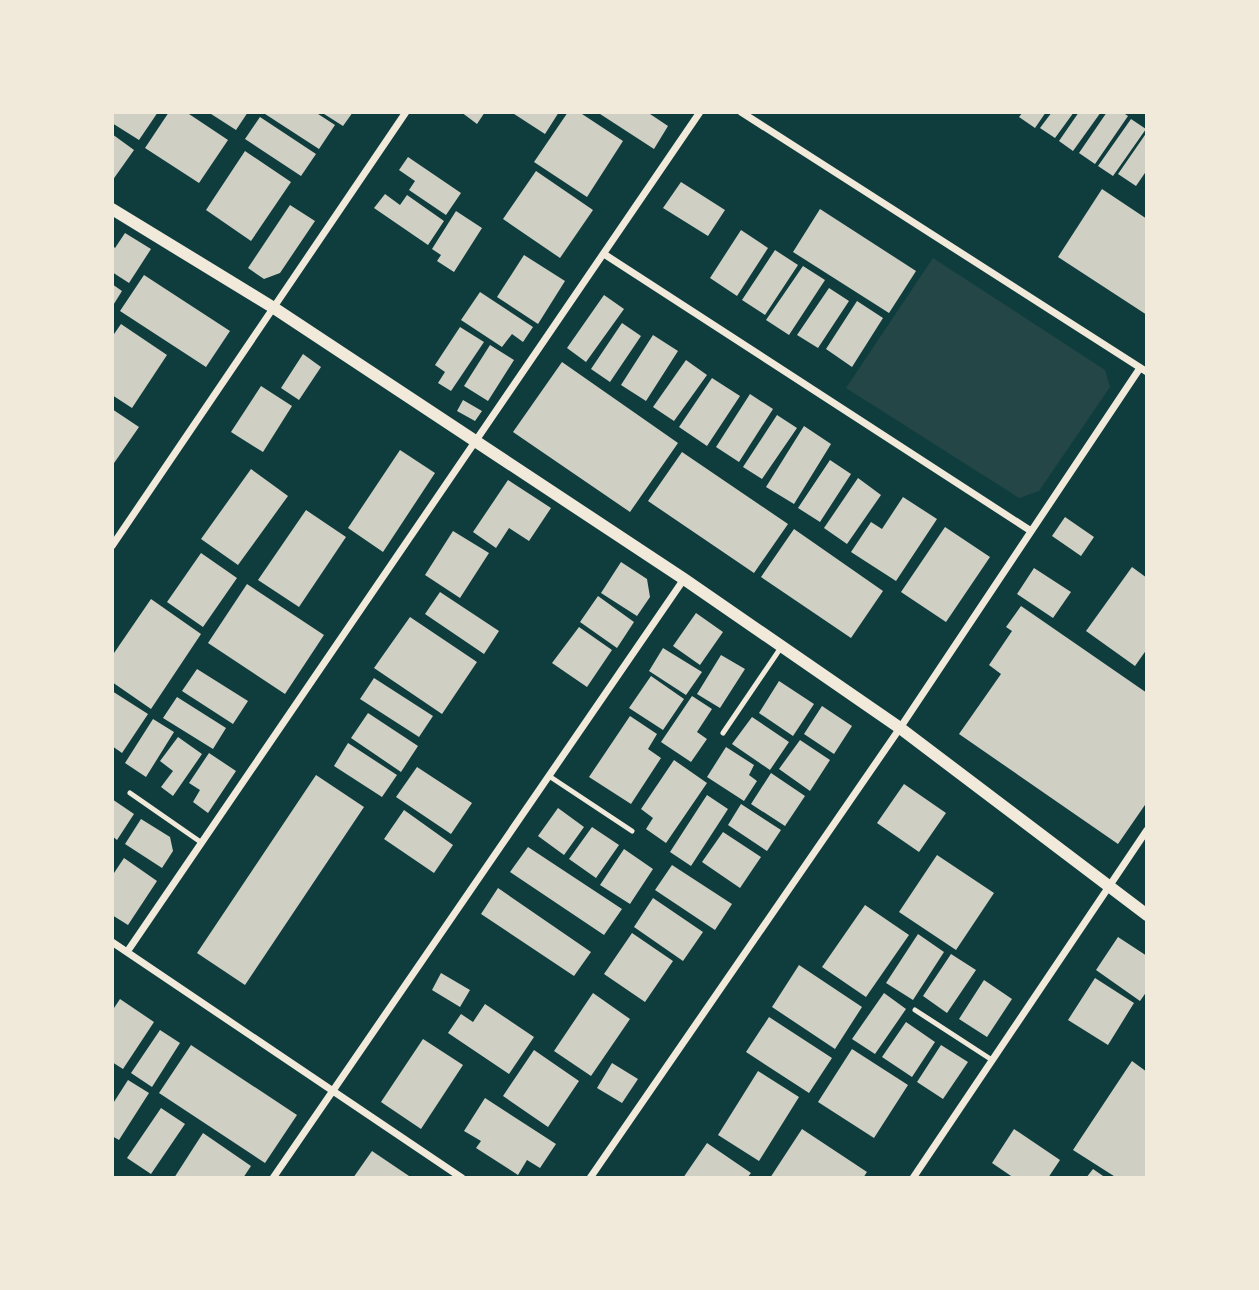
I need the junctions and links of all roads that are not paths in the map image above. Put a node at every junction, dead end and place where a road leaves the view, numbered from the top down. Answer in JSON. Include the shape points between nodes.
{"nodes":[{"id":1,"x":406,"y":112,"type":"edge"},
{"id":2,"x":700,"y":112,"type":"edge"},
{"id":3,"x":741,"y":112,"type":"edge"},
{"id":4,"x":112,"y":209,"type":"edge"},
{"id":5,"x":604,"y":254,"type":"junction"},
{"id":6,"x":274,"y":309,"type":"junction"},
{"id":7,"x":1143,"y":370,"type":"edge"},
{"id":8,"x":476,"y":442,"type":"junction"},
{"id":9,"x":1031,"y":531,"type":"junction"},
{"id":10,"x":112,"y":546,"type":"edge"},
{"id":11,"x":684,"y":579,"type":"junction"},
{"id":12,"x":782,"y":646,"type":"junction"},
{"id":13,"x":900,"y":727,"type":"junction"},
{"id":14,"x":723,"y":733,"type":"dead end"},
{"id":15,"x":549,"y":776,"type":"junction"},
{"id":16,"x":130,"y":793,"type":"dead end"},
{"id":17,"x":1147,"y":830,"type":"edge"},
{"id":18,"x":632,"y":831,"type":"dead end"},
{"id":19,"x":202,"y":843,"type":"junction"},
{"id":20,"x":1109,"y":886,"type":"junction"},
{"id":21,"x":1147,"y":915,"type":"edge"},
{"id":22,"x":112,"y":942,"type":"edge"},
{"id":23,"x":127,"y":952,"type":"junction"},
{"id":24,"x":915,"y":1010,"type":"dead end"},
{"id":25,"x":992,"y":1060,"type":"junction"},
{"id":26,"x":333,"y":1091,"type":"junction"},
{"id":27,"x":273,"y":1178,"type":"edge"},
{"id":28,"x":462,"y":1178,"type":"edge"},
{"id":29,"x":590,"y":1178,"type":"edge"},
{"id":30,"x":913,"y":1178,"type":"edge"}],
"edges":[{"from":1,"to":6,"type":"street"},
{"from":2,"to":5,"type":"street"},
{"from":3,"to":7,"type":"street"},
{"from":4,"to":6,"type":"street"},
{"from":5,"to":8,"type":"street"},
{"from":5,"to":9,"type":"street"},
{"from":6,"to":8,"type":"street"},
{"from":6,"to":10,"type":"street"},
{"from":7,"to":9,"type":"street"},
{"from":8,"to":11,"type":"street"},
{"from":8,"to":19,"type":"street"},
{"from":9,"to":13,"type":"street"},
{"from":11,"to":12,"type":"street"},
{"from":11,"to":15,"type":"street"},
{"from":12,"to":13,"type":"street"},
{"from":12,"to":14,"type":"lane"},
{"from":13,"to":20,"type":"street"},
{"from":13,"to":29,"type":"street"},
{"from":15,"to":18,"type":"lane"},
{"from":15,"to":26,"type":"street"},
{"from":16,"to":19,"type":"lane"},
{"from":17,"to":20,"type":"street"},
{"from":19,"to":23,"type":"street"},
{"from":20,"to":21,"type":"street"},
{"from":20,"to":25,"type":"street"},
{"from":22,"to":23,"type":"street"},
{"from":23,"to":26,"type":"street"},
{"from":24,"to":25,"type":"lane"},
{"from":25,"to":30,"type":"street"},
{"from":26,"to":27,"type":"street"},
{"from":26,"to":28,"type":"street"}]}
